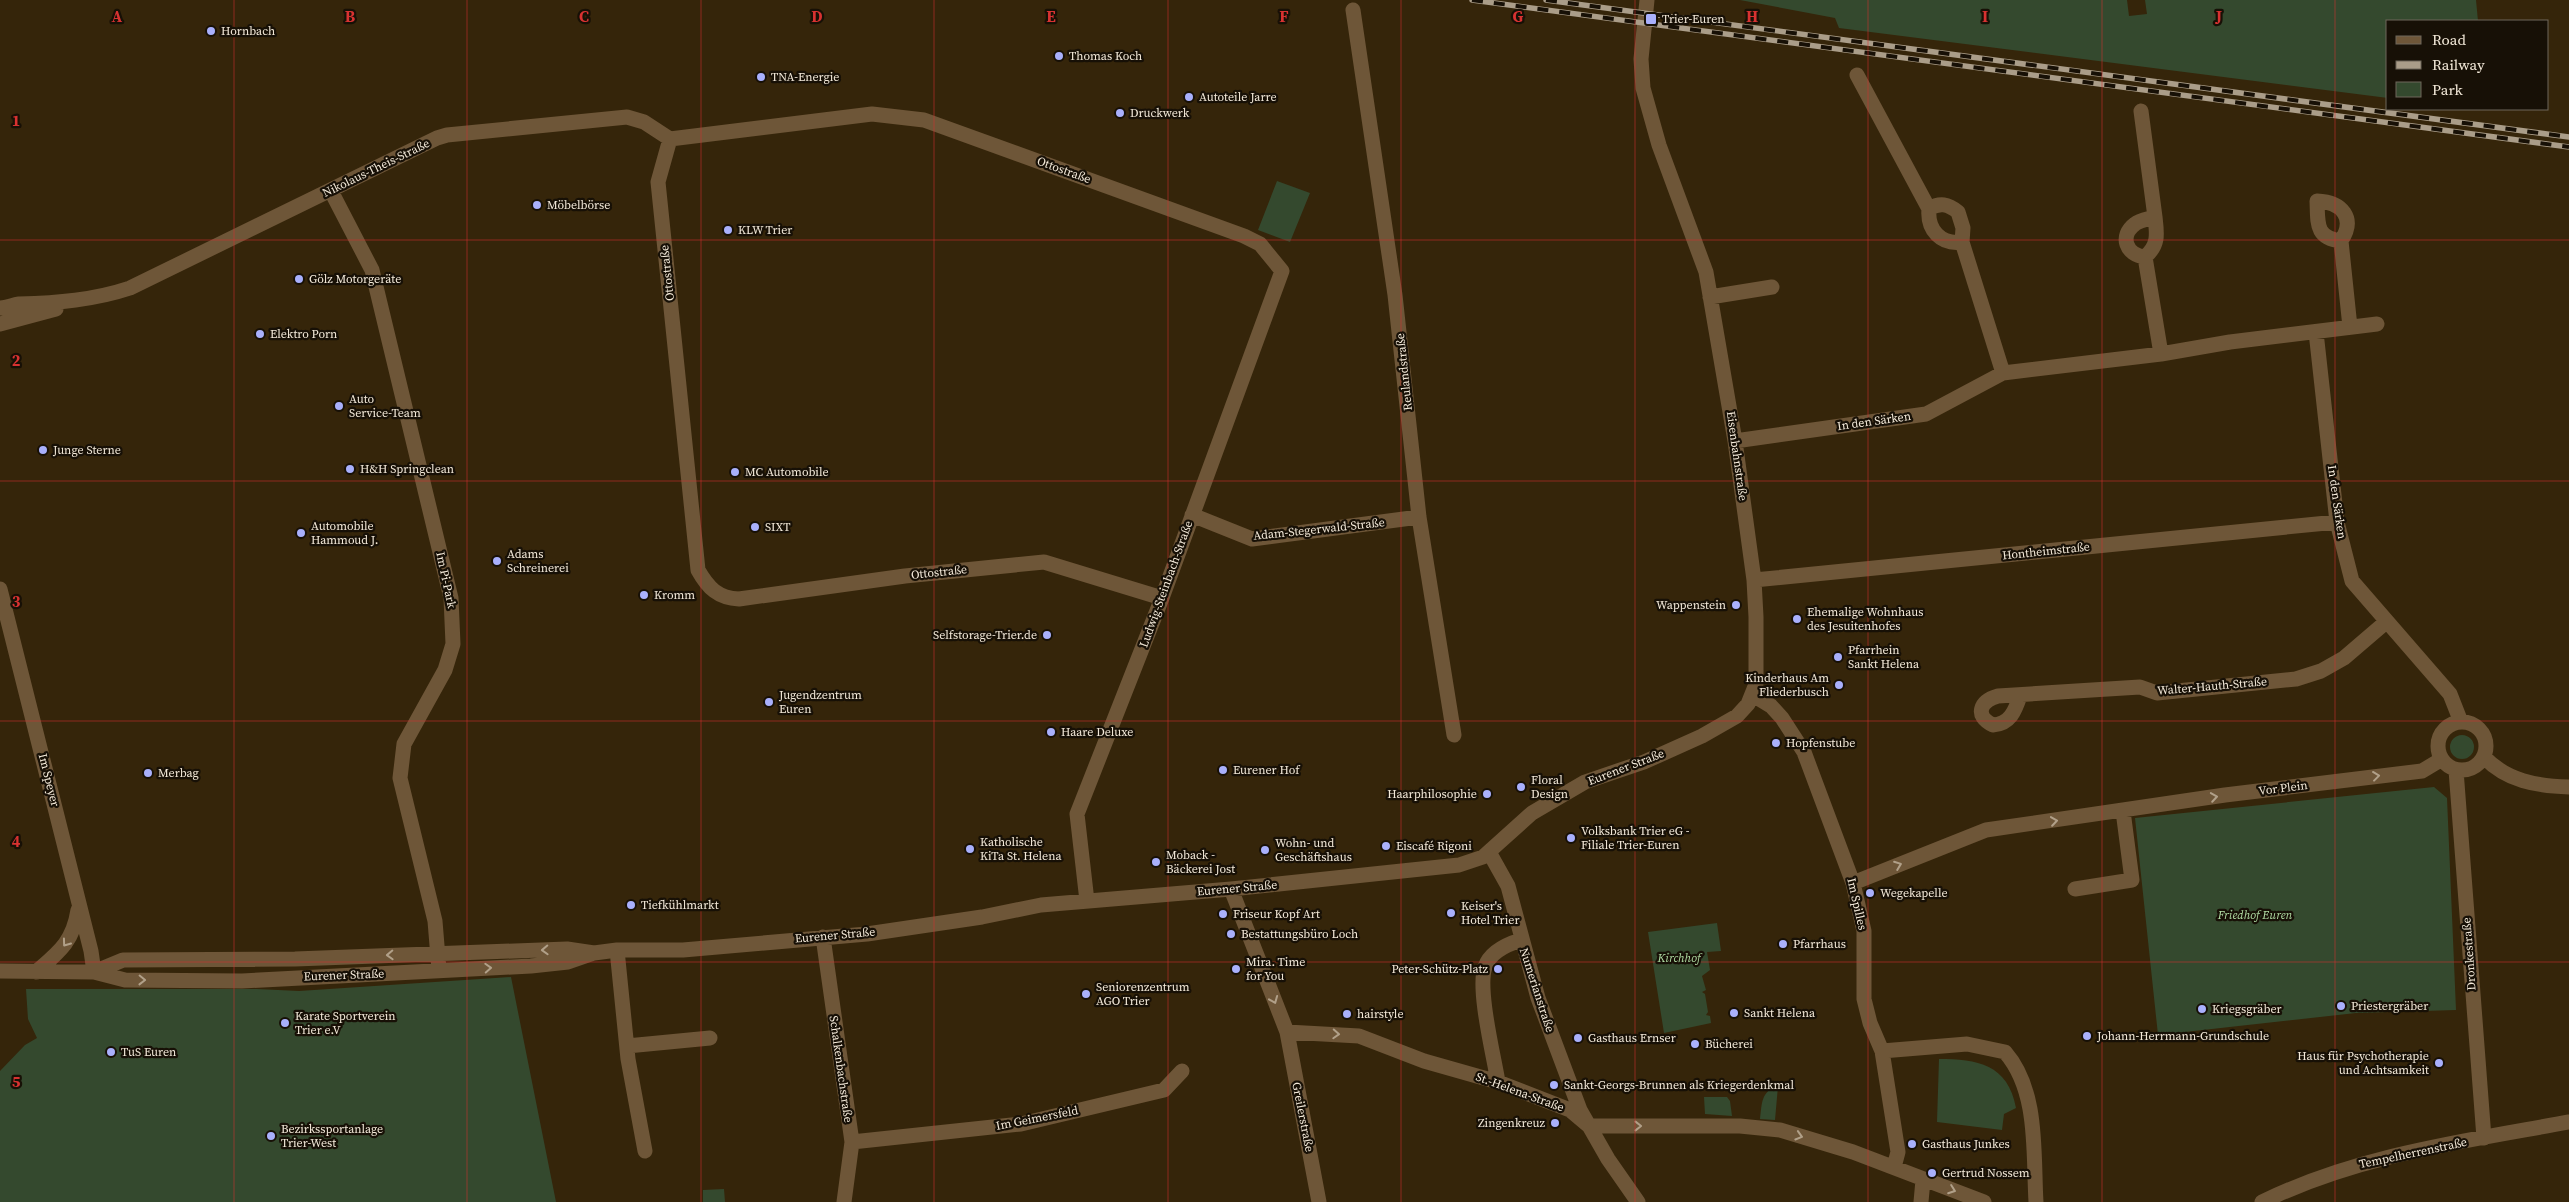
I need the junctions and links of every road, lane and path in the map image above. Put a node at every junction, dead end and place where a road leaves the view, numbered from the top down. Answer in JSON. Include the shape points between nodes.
{"nodes":[{"id":1,"x":1647,"y":0,"type":"edge"},
{"id":2,"x":1353,"y":10,"type":"dead end"},
{"id":3,"x":1857,"y":75,"type":"dead end"},
{"id":4,"x":2141,"y":111,"type":"dead end"},
{"id":5,"x":670,"y":140,"type":"junction"},
{"id":6,"x":331,"y":191,"type":"junction"},
{"id":7,"x":1929,"y":209,"type":"junction"},
{"id":8,"x":2155,"y":217,"type":"junction"},
{"id":9,"x":2341,"y":241,"type":"dead end"},
{"id":10,"x":1962,"y":242,"type":"junction"},
{"id":11,"x":2145,"y":257,"type":"junction"},
{"id":12,"x":1282,"y":271,"type":"joint"},
{"id":13,"x":1772,"y":287,"type":"dead end"},
{"id":14,"x":1710,"y":297,"type":"junction"},
{"id":15,"x":95,"y":298,"type":"junction"},
{"id":16,"x":0,"y":300,"type":"edge"},
{"id":17,"x":16,"y":304,"type":"junction"},
{"id":18,"x":0,"y":308,"type":"edge"},
{"id":19,"x":0,"y":324,"type":"edge"},
{"id":20,"x":2377,"y":324,"type":"dead end"},
{"id":21,"x":2350,"y":327,"type":"junction"},
{"id":22,"x":2316,"y":332,"type":"junction"},
{"id":23,"x":2161,"y":354,"type":"junction"},
{"id":24,"x":2003,"y":373,"type":"junction"},
{"id":25,"x":1735,"y":441,"type":"junction"},
{"id":26,"x":1192,"y":515,"type":"junction"},
{"id":27,"x":1420,"y":517,"type":"junction"},
{"id":28,"x":2337,"y":522,"type":"junction"},
{"id":29,"x":1754,"y":580,"type":"junction"},
{"id":30,"x":0,"y":589,"type":"edge"},
{"id":31,"x":1162,"y":598,"type":"junction"},
{"id":32,"x":1756,"y":617,"type":"joint"},
{"id":33,"x":2386,"y":622,"type":"junction"},
{"id":34,"x":1753,"y":695,"type":"junction"},
{"id":35,"x":2020,"y":696,"type":"dead end"},
{"id":36,"x":2461,"y":722,"type":"junction"},
{"id":37,"x":1454,"y":735,"type":"dead end"},
{"id":38,"x":2484,"y":758,"type":"junction"},
{"id":39,"x":2442,"y":759,"type":"junction"},
{"id":40,"x":2456,"y":770,"type":"junction"},
{"id":41,"x":2569,"y":787,"type":"edge"},
{"id":42,"x":2123,"y":811,"type":"junction"},
{"id":43,"x":1489,"y":852,"type":"junction"},
{"id":44,"x":1853,"y":883,"type":"junction"},
{"id":45,"x":1231,"y":889,"type":"junction"},
{"id":46,"x":2074,"y":889,"type":"dead end"},
{"id":47,"x":1087,"y":901,"type":"junction"},
{"id":48,"x":79,"y":904,"type":"junction"},
{"id":49,"x":823,"y":937,"type":"junction"},
{"id":50,"x":1521,"y":940,"type":"junction"},
{"id":51,"x":617,"y":950,"type":"junction"},
{"id":52,"x":439,"y":953,"type":"junction"},
{"id":53,"x":594,"y":953,"type":"junction"},
{"id":54,"x":439,"y":970,"type":"junction"},
{"id":55,"x":0,"y":971,"type":"edge"},
{"id":56,"x":36,"y":972,"type":"junction"},
{"id":57,"x":94,"y":972,"type":"junction"},
{"id":58,"x":1288,"y":1032,"type":"junction"},
{"id":59,"x":710,"y":1038,"type":"dead end"},
{"id":60,"x":627,"y":1046,"type":"junction"},
{"id":61,"x":1882,"y":1051,"type":"junction"},
{"id":62,"x":1182,"y":1071,"type":"dead end"},
{"id":63,"x":1498,"y":1082,"type":"junction"},
{"id":64,"x":2569,"y":1122,"type":"edge"},
{"id":65,"x":1589,"y":1126,"type":"junction"},
{"id":66,"x":2484,"y":1138,"type":"junction"},
{"id":67,"x":852,"y":1142,"type":"junction"},
{"id":68,"x":644,"y":1151,"type":"dead end"},
{"id":69,"x":1894,"y":1167,"type":"junction"},
{"id":70,"x":1923,"y":1180,"type":"junction"},
{"id":71,"x":844,"y":1202,"type":"edge"},
{"id":72,"x":1320,"y":1202,"type":"edge"},
{"id":73,"x":1638,"y":1202,"type":"edge"},
{"id":74,"x":1921,"y":1202,"type":"edge"},
{"id":75,"x":1984,"y":1202,"type":"edge"},
{"id":76,"x":2036,"y":1202,"type":"edge"},
{"id":77,"x":2262,"y":1202,"type":"edge"}],
"edges":[{"from":1,"to":14,"type":"street","name":"Eisenbahnstraße","via":[[1641,59],[1643,88],[1659,145],[1706,272]]},
{"from":2,"to":27,"type":"street","name":"Reulandstraße","via":[[1395,295]]},
{"from":3,"to":7,"type":"street"},
{"from":4,"to":8,"type":"street"},
{"from":5,"to":6,"type":"street","name":"Nikolaus-Theis-Straße","via":[[644,122],[627,117],[447,135]]},
{"from":5,"to":12,"type":"street","name":"Ottostraße","via":[[872,114],[924,120],[1244,236],[1260,244]]},
{"from":5,"to":31,"type":"street","name":"Ottostraße","via":[[658,182],[698,570],[717,595],[740,599],[873,580],[1044,562]]},
{"from":6,"to":15,"type":"street","name":"Nikolaus-Theis-Straße","via":[[130,288]]},
{"from":6,"to":52,"type":"street","name":"Im Pi-Park","via":[[372,270],[451,598],[453,644],[448,662],[404,744],[400,770],[402,794]]},
{"from":7,"to":10,"type":"street","via":[[1931,226],[1940,238]]},
{"from":7,"to":10,"type":"street","via":[[1944,204],[1958,212],[1963,228]]},
{"from":8,"to":11,"type":"street","via":[[2155,246]]},
{"from":8,"to":11,"type":"street","via":[[2136,223],[2126,234],[2130,252]]},
{"from":9,"to":21,"type":"street"},
{"from":10,"to":24,"type":"street"},
{"from":11,"to":23,"type":"street"},
{"from":12,"to":26,"type":"street","name":"Ludwig-Steinbach-Straße"},
{"from":13,"to":14,"type":"street"},
{"from":14,"to":25,"type":"street","name":"Eisenbahnstraße"},
{"from":15,"to":17,"type":"street","name":"Nikolaus-Theis-Straße"},
{"from":15,"to":19,"type":"street","name":"Nikolaus-Theis-Straße"},
{"from":16,"to":17,"type":"street","name":"Nikolaus-Theis-Straße"},
{"from":17,"to":18,"type":"street","name":"Nikolaus-Theis-Straße"},
{"from":20,"to":21,"type":"street","name":"In den Särken"},
{"from":21,"to":22,"type":"street","name":"In den Särken"},
{"from":22,"to":23,"type":"street","name":"In den Särken"},
{"from":22,"to":28,"type":"street","name":"In den Särken"},
{"from":23,"to":24,"type":"street","name":"In den Särken"},
{"from":24,"to":25,"type":"street","name":"In den Särken","via":[[1926,414]]},
{"from":25,"to":29,"type":"street","name":"Eisenbahnstraße"},
{"from":26,"to":27,"type":"street","name":"Adam-Stegerwald-Straße","via":[[1252,539]]},
{"from":26,"to":31,"type":"street","name":"Ludwig-Steinbach-Straße"},
{"from":27,"to":37,"type":"street","name":"Reulandstraße"},
{"from":28,"to":29,"type":"street","name":"Hontheimstraße"},
{"from":28,"to":33,"type":"street","name":"In den Särken","via":[[2352,581]]},
{"from":29,"to":32,"type":"street","name":"Eisenbahnstraße"},
{"from":30,"to":48,"type":"street","name":"Im Speyer"},
{"from":31,"to":47,"type":"street","name":"Ludwig-Steinbach-Straße","via":[[1077,814]]},
{"from":32,"to":34,"type":"street","name":"Eurener Straße","via":[[1757,669]]},
{"from":33,"to":35,"type":"street","name":"Walter-Hauth-Straße","via":[[2344,658],[2321,671],[2296,679],[2157,693],[2140,687]]},
{"from":33,"to":36,"type":"street","name":"In den Särken","via":[[2450,694]]},
{"from":34,"to":43,"type":"street","name":"Eurener Straße","via":[[1737,716],[1702,736],[1644,762],[1585,782],[1532,813]]},
{"from":34,"to":44,"type":"street","name":"Im Spilles","via":[[1771,706],[1782,718],[1804,752]]},
{"from":36,"to":38,"type":"street","via":[[2480,730],[2486,744]]},
{"from":36,"to":39,"type":"street","via":[[2448,727],[2439,738]]},
{"from":38,"to":40,"type":"street","via":[[2475,767]]},
{"from":38,"to":41,"type":"street","via":[[2496,770],[2522,781]]},
{"from":39,"to":40,"type":"street"},
{"from":42,"to":39,"type":"street","name":"Vor Plein","one_way":true,"via":[[2422,771]]},
{"from":40,"to":66,"type":"street","name":"Dronkestraße"},
{"from":44,"to":42,"type":"street","name":"Vor Plein","one_way":true,"via":[[1986,830]]},
{"from":42,"to":46,"type":"street","via":[[2132,880]]},
{"from":43,"to":45,"type":"street","name":"Eurener Straße","via":[[1471,863],[1459,865]]},
{"from":43,"to":50,"type":"street","name":"Numerianstraße","via":[[1508,886]]},
{"from":44,"to":61,"type":"street","name":"Im Spilles","via":[[1864,931],[1864,999]]},
{"from":45,"to":47,"type":"street","name":"Eurener Straße"},
{"from":45,"to":58,"type":"street","one_way":true},
{"from":47,"to":49,"type":"street","name":"Eurener Straße"},
{"from":48,"to":56,"type":"street","one_way":true,"via":[[73,934],[61,951]]},
{"from":48,"to":57,"type":"street","name":"Im Speyer"},
{"from":49,"to":51,"type":"street","name":"Eurener Straße","via":[[683,950]]},
{"from":49,"to":67,"type":"street","name":"Schalkenbachstraße"},
{"from":50,"to":63,"type":"street","via":[[1502,947],[1485,966],[1483,988]]},
{"from":50,"to":65,"type":"street","name":"Numerianstraße","via":[[1580,1110]]},
{"from":51,"to":53,"type":"street","name":"Eurener Straße"},
{"from":51,"to":60,"type":"street"},
{"from":53,"to":52,"type":"street","name":"Eurener Straße","one_way":true,"via":[[567,949]]},
{"from":52,"to":54,"type":"street","name":"Im Pi-Park"},
{"from":52,"to":57,"type":"street","name":"Eurener Straße","one_way":true,"via":[[123,960]]},
{"from":54,"to":53,"type":"street","name":"Eurener Straße","one_way":true,"via":[[568,962]]},
{"from":57,"to":54,"type":"street","name":"Eurener Straße","one_way":true,"via":[[125,980],[242,981]]},
{"from":55,"to":56,"type":"street","name":"Eurener Straße"},
{"from":56,"to":57,"type":"street","name":"Eurener Straße"},
{"from":58,"to":63,"type":"street","name":"St.-Helena-Straße","one_way":true,"via":[[1359,1036]]},
{"from":58,"to":72,"type":"street","name":"Greilerstraße"},
{"from":59,"to":60,"type":"street"},
{"from":60,"to":68,"type":"street"},
{"from":61,"to":69,"type":"street","name":"Im Spilles","via":[[1898,1152]]},
{"from":61,"to":76,"type":"street","via":[[1967,1044],[2005,1052],[2024,1081],[2031,1119]]},
{"from":62,"to":67,"type":"street","name":"Im Geimersfeld","via":[[1164,1090],[1021,1124]]},
{"from":63,"to":65,"type":"street","name":"St.-Helena-Straße","via":[[1570,1110]]},
{"from":64,"to":66,"type":"street","name":"Tempelherrenstraße"},
{"from":65,"to":69,"type":"street","one_way":true,"via":[[1767,1128]]},
{"from":65,"to":73,"type":"street"},
{"from":66,"to":77,"type":"street","name":"Tempelherrenstraße","via":[[2346,1168]]},
{"from":67,"to":71,"type":"street","name":"Schalkenbachstraße"},
{"from":69,"to":70,"type":"street"},
{"from":70,"to":74,"type":"street"},
{"from":70,"to":75,"type":"street","one_way":true}]}
